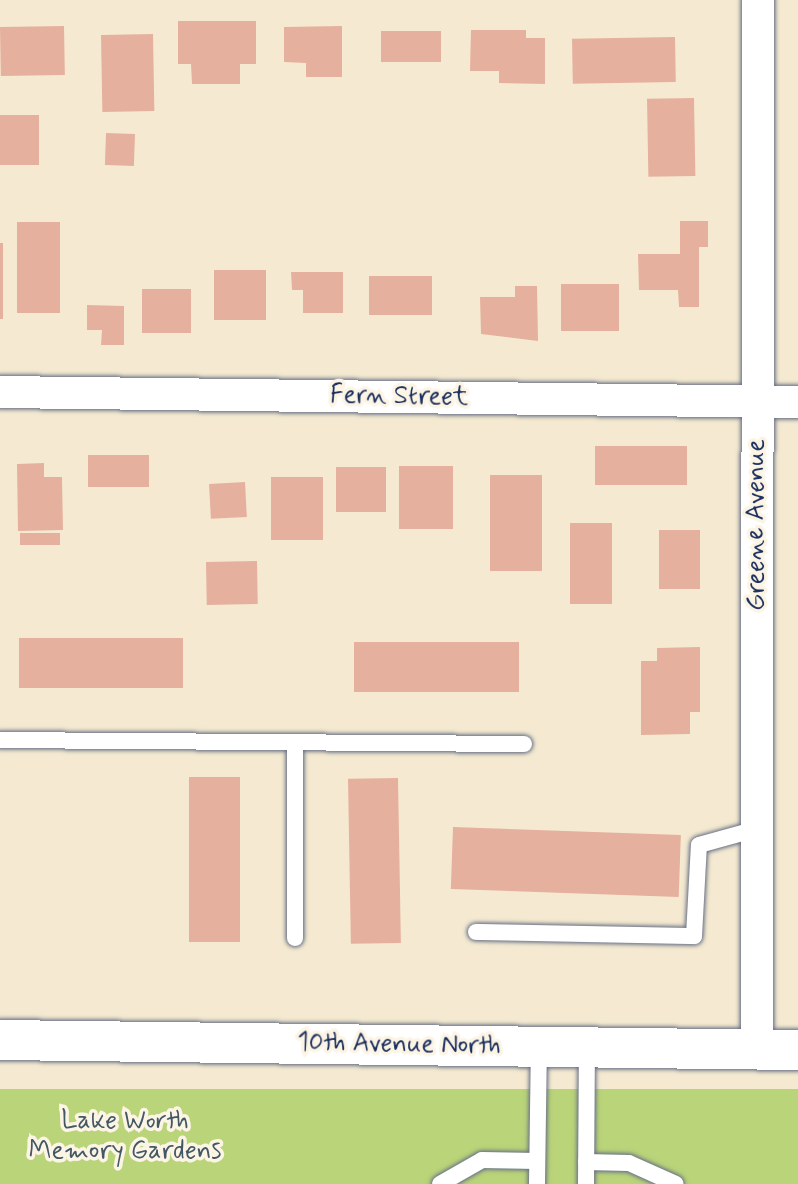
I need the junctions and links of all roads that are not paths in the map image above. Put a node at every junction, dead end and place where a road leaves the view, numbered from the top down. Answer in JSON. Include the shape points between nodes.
{"nodes":[{"id":1,"x":758,"y":0,"type":"edge"},
{"id":2,"x":0,"y":392,"type":"edge"},
{"id":3,"x":757,"y":401,"type":"junction"},
{"id":4,"x":798,"y":402,"type":"edge"},
{"id":5,"x":0,"y":740,"type":"edge"},
{"id":6,"x":295,"y":742,"type":"junction"},
{"id":7,"x":524,"y":744,"type":"dead end"},
{"id":8,"x":757,"y":829,"type":"junction"},
{"id":9,"x":476,"y":932,"type":"dead end"},
{"id":10,"x":295,"y":938,"type":"dead end"},
{"id":11,"x":0,"y":1040,"type":"edge"},
{"id":12,"x":539,"y":1047,"type":"junction"},
{"id":13,"x":587,"y":1048,"type":"junction"},
{"id":14,"x":757,"y":1050,"type":"junction"},
{"id":15,"x":798,"y":1050,"type":"edge"},
{"id":16,"x":537,"y":1161,"type":"junction"},
{"id":17,"x":586,"y":1162,"type":"junction"},
{"id":18,"x":440,"y":1184,"type":"edge"},
{"id":19,"x":537,"y":1184,"type":"edge"},
{"id":20,"x":586,"y":1184,"type":"edge"},
{"id":21,"x":676,"y":1184,"type":"edge"}],
"edges":[{"from":1,"to":3,"type":"street","name":"Greene Avenue"},
{"from":2,"to":3,"type":"street","name":"Fern Street"},
{"from":3,"to":4,"type":"street","name":"Fern Street"},
{"from":3,"to":8,"type":"street","name":"Greene Avenue"},
{"from":5,"to":6,"type":"lane"},
{"from":6,"to":7,"type":"lane"},
{"from":6,"to":10,"type":"lane"},
{"from":8,"to":9,"type":"lane","via":[[699,845],[694,936]]},
{"from":8,"to":14,"type":"street","name":"Greene Avenue"},
{"from":11,"to":12,"type":"street","name":"10th Avenue North"},
{"from":12,"to":13,"type":"street","name":"10th Avenue North"},
{"from":12,"to":16,"type":"lane"},
{"from":13,"to":14,"type":"street","name":"10th Avenue North"},
{"from":13,"to":17,"type":"lane"},
{"from":14,"to":15,"type":"street","name":"10th Avenue North"},
{"from":16,"to":18,"type":"lane","via":[[482,1160]]},
{"from":16,"to":19,"type":"lane"},
{"from":17,"to":20,"type":"lane"},
{"from":17,"to":21,"type":"lane","via":[[629,1163]]}]}
